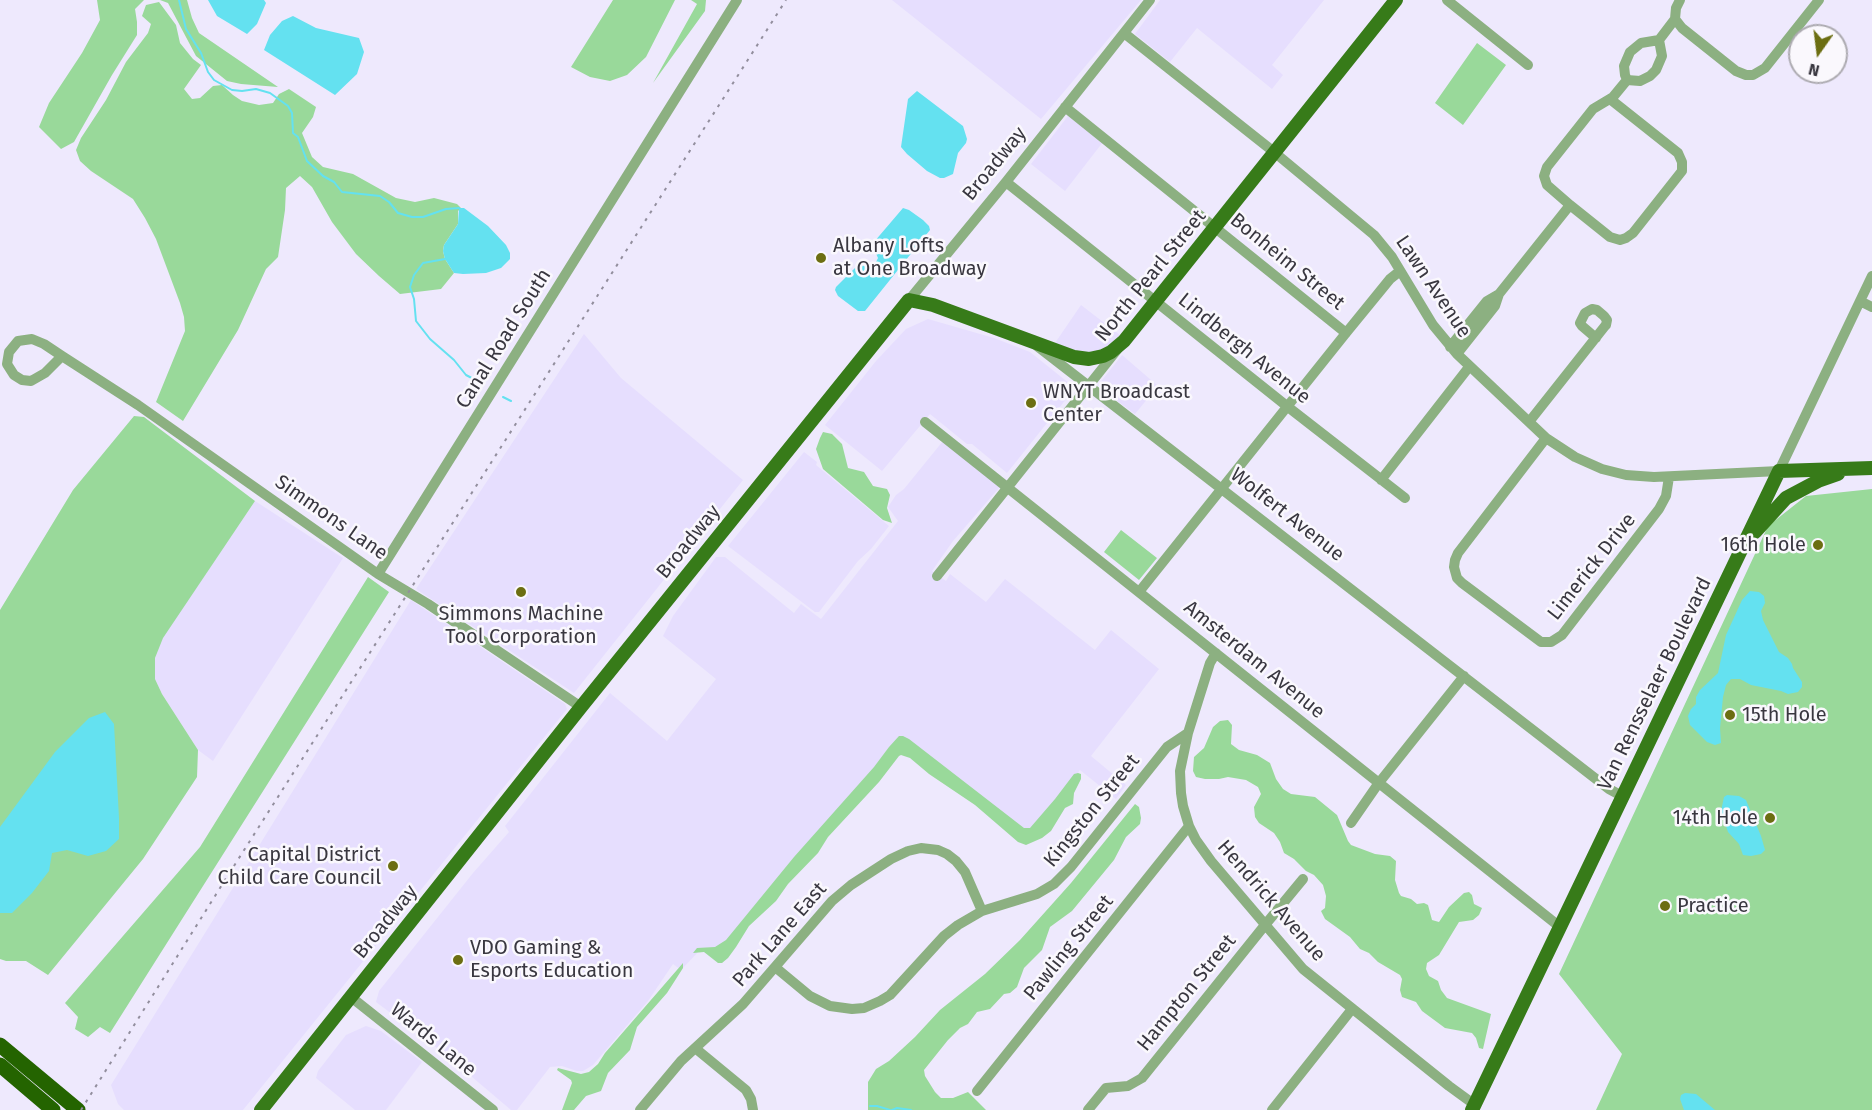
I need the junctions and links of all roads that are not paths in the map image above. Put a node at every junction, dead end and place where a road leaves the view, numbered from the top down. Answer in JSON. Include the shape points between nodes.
{"nodes":[{"id":1,"x":737,"y":0,"type":"edge"},
{"id":2,"x":1150,"y":0,"type":"edge"},
{"id":3,"x":1396,"y":0,"type":"edge"},
{"id":4,"x":1447,"y":0,"type":"edge"},
{"id":5,"x":1680,"y":0,"type":"edge"},
{"id":6,"x":1820,"y":0,"type":"edge"},
{"id":7,"x":1675,"y":19,"type":"junction"},
{"id":8,"x":1124,"y":33,"type":"junction"},
{"id":9,"x":1659,"y":40,"type":"junction"},
{"id":10,"x":1528,"y":65,"type":"dead end"},
{"id":11,"x":1627,"y":80,"type":"junction"},
{"id":12,"x":1610,"y":99,"type":"junction"},
{"id":13,"x":1065,"y":107,"type":"junction"},
{"id":14,"x":1274,"y":152,"type":"junction"},
{"id":15,"x":1006,"y":182,"type":"junction"},
{"id":16,"x":1570,"y":205,"type":"junction"},
{"id":17,"x":1215,"y":227,"type":"junction"},
{"id":18,"x":1400,"y":272,"type":"junction"},
{"id":19,"x":1872,"y":276,"type":"edge"},
{"id":20,"x":909,"y":300,"type":"junction"},
{"id":21,"x":1156,"y":301,"type":"junction"},
{"id":22,"x":1860,"y":301,"type":"junction"},
{"id":23,"x":1872,"y":307,"type":"edge"},
{"id":24,"x":1346,"y":333,"type":"junction"},
{"id":25,"x":1596,"y":338,"type":"dead end"},
{"id":26,"x":1029,"y":341,"type":"junction"},
{"id":27,"x":1124,"y":341,"type":"junction"},
{"id":28,"x":1453,"y":350,"type":"junction"},
{"id":29,"x":62,"y":356,"type":"junction"},
{"id":30,"x":1469,"y":367,"type":"junction"},
{"id":31,"x":1089,"y":386,"type":"junction"},
{"id":32,"x":1287,"y":407,"type":"junction"},
{"id":33,"x":925,"y":422,"type":"dead end"},
{"id":34,"x":1529,"y":422,"type":"junction"},
{"id":35,"x":1546,"y":438,"type":"junction"},
{"id":36,"x":1872,"y":468,"type":"edge"},
{"id":37,"x":1779,"y":471,"type":"junction"},
{"id":38,"x":1669,"y":477,"type":"junction"},
{"id":39,"x":1381,"y":480,"type":"junction"},
{"id":40,"x":1008,"y":487,"type":"junction"},
{"id":41,"x":1222,"y":489,"type":"junction"},
{"id":42,"x":1405,"y":498,"type":"dead end"},
{"id":43,"x":1745,"y":543,"type":"junction"},
{"id":44,"x":378,"y":573,"type":"junction"},
{"id":45,"x":937,"y":576,"type":"dead end"},
{"id":46,"x":1139,"y":592,"type":"junction"},
{"id":47,"x":1216,"y":653,"type":"junction"},
{"id":48,"x":1464,"y":676,"type":"junction"},
{"id":49,"x":581,"y":707,"type":"junction"},
{"id":50,"x":1188,"y":733,"type":"junction"},
{"id":51,"x":1378,"y":784,"type":"junction"},
{"id":52,"x":1622,"y":796,"type":"junction"},
{"id":53,"x":1351,"y":823,"type":"dead end"},
{"id":54,"x":1189,"y":826,"type":"junction"},
{"id":55,"x":1303,"y":879,"type":"dead end"},
{"id":56,"x":982,"y":912,"type":"junction"},
{"id":57,"x":1265,"y":925,"type":"junction"},
{"id":58,"x":1560,"y":927,"type":"junction"},
{"id":59,"x":775,"y":967,"type":"junction"},
{"id":60,"x":351,"y":997,"type":"junction"},
{"id":61,"x":1352,"y":1009,"type":"junction"},
{"id":62,"x":0,"y":1045,"type":"edge"},
{"id":63,"x":695,"y":1048,"type":"junction"},
{"id":64,"x":0,"y":1065,"type":"edge"},
{"id":65,"x":977,"y":1091,"type":"dead end"},
{"id":66,"x":1474,"y":1107,"type":"edge"},
{"id":67,"x":53,"y":1110,"type":"edge"},
{"id":68,"x":78,"y":1110,"type":"edge"},
{"id":69,"x":261,"y":1110,"type":"edge"},
{"id":70,"x":493,"y":1110,"type":"edge"},
{"id":71,"x":640,"y":1110,"type":"edge"},
{"id":72,"x":753,"y":1110,"type":"edge"},
{"id":73,"x":1088,"y":1110,"type":"edge"},
{"id":74,"x":1272,"y":1110,"type":"edge"}],
"edges":[{"from":1,"to":44,"type":"street","name":"Canal Road South"},
{"from":2,"to":8,"type":"street","name":"Broadway"},
{"from":3,"to":14,"type":"main road","name":"North Pearl Street"},
{"from":4,"to":10,"type":"street"},
{"from":5,"to":7,"type":"street"},
{"from":6,"to":7,"type":"street","via":[[1765,68],[1753,75],[1736,71]]},
{"from":7,"to":9,"type":"street"},
{"from":8,"to":13,"type":"street","name":"Broadway"},
{"from":8,"to":14,"type":"street","name":"Lawn Avenue"},
{"from":9,"to":11,"type":"street","via":[[1641,43],[1630,52],[1624,66]]},
{"from":9,"to":11,"type":"street","via":[[1662,56],[1656,70],[1646,78]]},
{"from":11,"to":12,"type":"street"},
{"from":12,"to":16,"type":"street","via":[[1591,111],[1545,170],[1549,188]]},
{"from":12,"to":16,"type":"street","via":[[1678,153],[1682,171],[1626,238],[1610,237]]},
{"from":13,"to":15,"type":"street","name":"Broadway"},
{"from":13,"to":17,"type":"street","name":"Bonheim Street"},
{"from":14,"to":17,"type":"main road","name":"North Pearl Street"},
{"from":14,"to":18,"type":"street","name":"Lawn Avenue","via":[[1374,236]]},
{"from":15,"to":20,"type":"street","name":"Broadway"},
{"from":15,"to":21,"type":"street","name":"Lindbergh Avenue"},
{"from":16,"to":28,"type":"street","via":[[1499,294],[1487,301]]},
{"from":17,"to":21,"type":"main road","name":"North Pearl Street"},
{"from":17,"to":24,"type":"street","name":"Bonheim Street"},
{"from":18,"to":24,"type":"street"},
{"from":18,"to":28,"type":"street","name":"Lawn Avenue"},
{"from":19,"to":22,"type":"street","name":"Van Rensselaer Boulevard"},
{"from":20,"to":26,"type":"main road","name":"Wolfert Avenue","via":[[933,305]]},
{"from":20,"to":49,"type":"main road","name":"Broadway"},
{"from":21,"to":27,"type":"main road","name":"North Pearl Street"},
{"from":21,"to":32,"type":"street","name":"Lindbergh Avenue"},
{"from":22,"to":23,"type":"street"},
{"from":22,"to":37,"type":"street","name":"Van Rensselaer Boulevard"},
{"from":24,"to":32,"type":"street"},
{"from":25,"to":34,"type":"street"},
{"from":26,"to":27,"type":"main road","via":[[1089,359],[1107,354]]},
{"from":26,"to":31,"type":"street","name":"Wolfert Avenue"},
{"from":27,"to":31,"type":"street","name":"North Pearl Street"},
{"from":28,"to":30,"type":"street","name":"Lawn Avenue"},
{"from":29,"to":29,"type":"street","name":"Simmons Lane","via":[[37,340],[24,338],[14,344],[7,364],[14,375],[31,381]]},
{"from":29,"to":44,"type":"street","name":"Simmons Lane"},
{"from":30,"to":34,"type":"street","name":"Lawn Avenue"},
{"from":30,"to":39,"type":"street"},
{"from":31,"to":40,"type":"street","name":"North Pearl Street"},
{"from":31,"to":41,"type":"street","name":"Wolfert Avenue"},
{"from":32,"to":39,"type":"street","name":"Lindbergh Avenue"},
{"from":32,"to":41,"type":"street"},
{"from":33,"to":40,"type":"street","name":"Amsterdam Avenue"},
{"from":34,"to":35,"type":"street","name":"Lawn Avenue"},
{"from":35,"to":38,"type":"street","name":"Lawn Avenue","via":[[1602,469],[1634,476]]},
{"from":35,"to":38,"type":"street","name":"Limerick Drive","via":[[1458,553],[1454,567],[1462,583],[1541,642],[1551,642],[1562,635],[1659,509]]},
{"from":36,"to":37,"type":"main road"},
{"from":36,"to":43,"type":"main road","via":[[1828,477],[1794,493]]},
{"from":37,"to":38,"type":"street","name":"Lawn Avenue"},
{"from":37,"to":43,"type":"main road","name":"Van Rensselaer Boulevard"},
{"from":39,"to":42,"type":"street","name":"Lindbergh Avenue"},
{"from":40,"to":45,"type":"street","name":"North Pearl Street"},
{"from":40,"to":46,"type":"street","name":"Amsterdam Avenue"},
{"from":41,"to":46,"type":"street"},
{"from":41,"to":48,"type":"street","name":"Wolfert Avenue"},
{"from":43,"to":52,"type":"main road","name":"Van Rensselaer Boulevard"},
{"from":44,"to":49,"type":"street","name":"Simmons Lane"},
{"from":46,"to":47,"type":"street","name":"Amsterdam Avenue"},
{"from":47,"to":50,"type":"street","name":"Hendrick Avenue"},
{"from":47,"to":51,"type":"street","name":"Amsterdam Avenue"},
{"from":48,"to":51,"type":"street"},
{"from":48,"to":52,"type":"street","name":"Wolfert Avenue"},
{"from":49,"to":60,"type":"main road","name":"Broadway"},
{"from":50,"to":54,"type":"street","name":"Hendrick Avenue","via":[[1180,779]]},
{"from":50,"to":56,"type":"street","name":"Kingston Street","via":[[1167,747],[1054,884],[1037,894]]},
{"from":51,"to":53,"type":"street"},
{"from":51,"to":58,"type":"street","name":"Amsterdam Avenue"},
{"from":52,"to":58,"type":"main road","name":"Van Rensselaer Boulevard"},
{"from":54,"to":57,"type":"street","name":"Hendrick Avenue","via":[[1211,861]]},
{"from":54,"to":65,"type":"street","name":"Pawling Street"},
{"from":55,"to":57,"type":"street","name":"Hampton Street"},
{"from":56,"to":59,"type":"street","name":"Kingston Street","via":[[944,936],[890,995],[864,1008],[839,1009],[825,1004]]},
{"from":56,"to":59,"type":"street","name":"Park Lane East","via":[[957,861],[938,850],[916,849],[891,859],[840,893]]},
{"from":57,"to":61,"type":"street","name":"Hendrick Avenue","via":[[1304,969]]},
{"from":57,"to":73,"type":"street","name":"Hampton Street","via":[[1142,1078],[1128,1086],[1106,1088]]},
{"from":58,"to":66,"type":"main road","name":"Van Rensselaer Boulevard"},
{"from":59,"to":63,"type":"street","name":"Park Lane East","via":[[737,1010]]},
{"from":60,"to":69,"type":"main road","name":"Broadway"},
{"from":60,"to":70,"type":"street","name":"Wards Lane"},
{"from":61,"to":66,"type":"street","name":"Hendrick Avenue"},
{"from":61,"to":74,"type":"street"},
{"from":62,"to":68,"type":"highway"},
{"from":63,"to":71,"type":"street","name":"Park Lane East"},
{"from":63,"to":72,"type":"street","via":[[746,1090]]},
{"from":64,"to":67,"type":"highway"}]}
